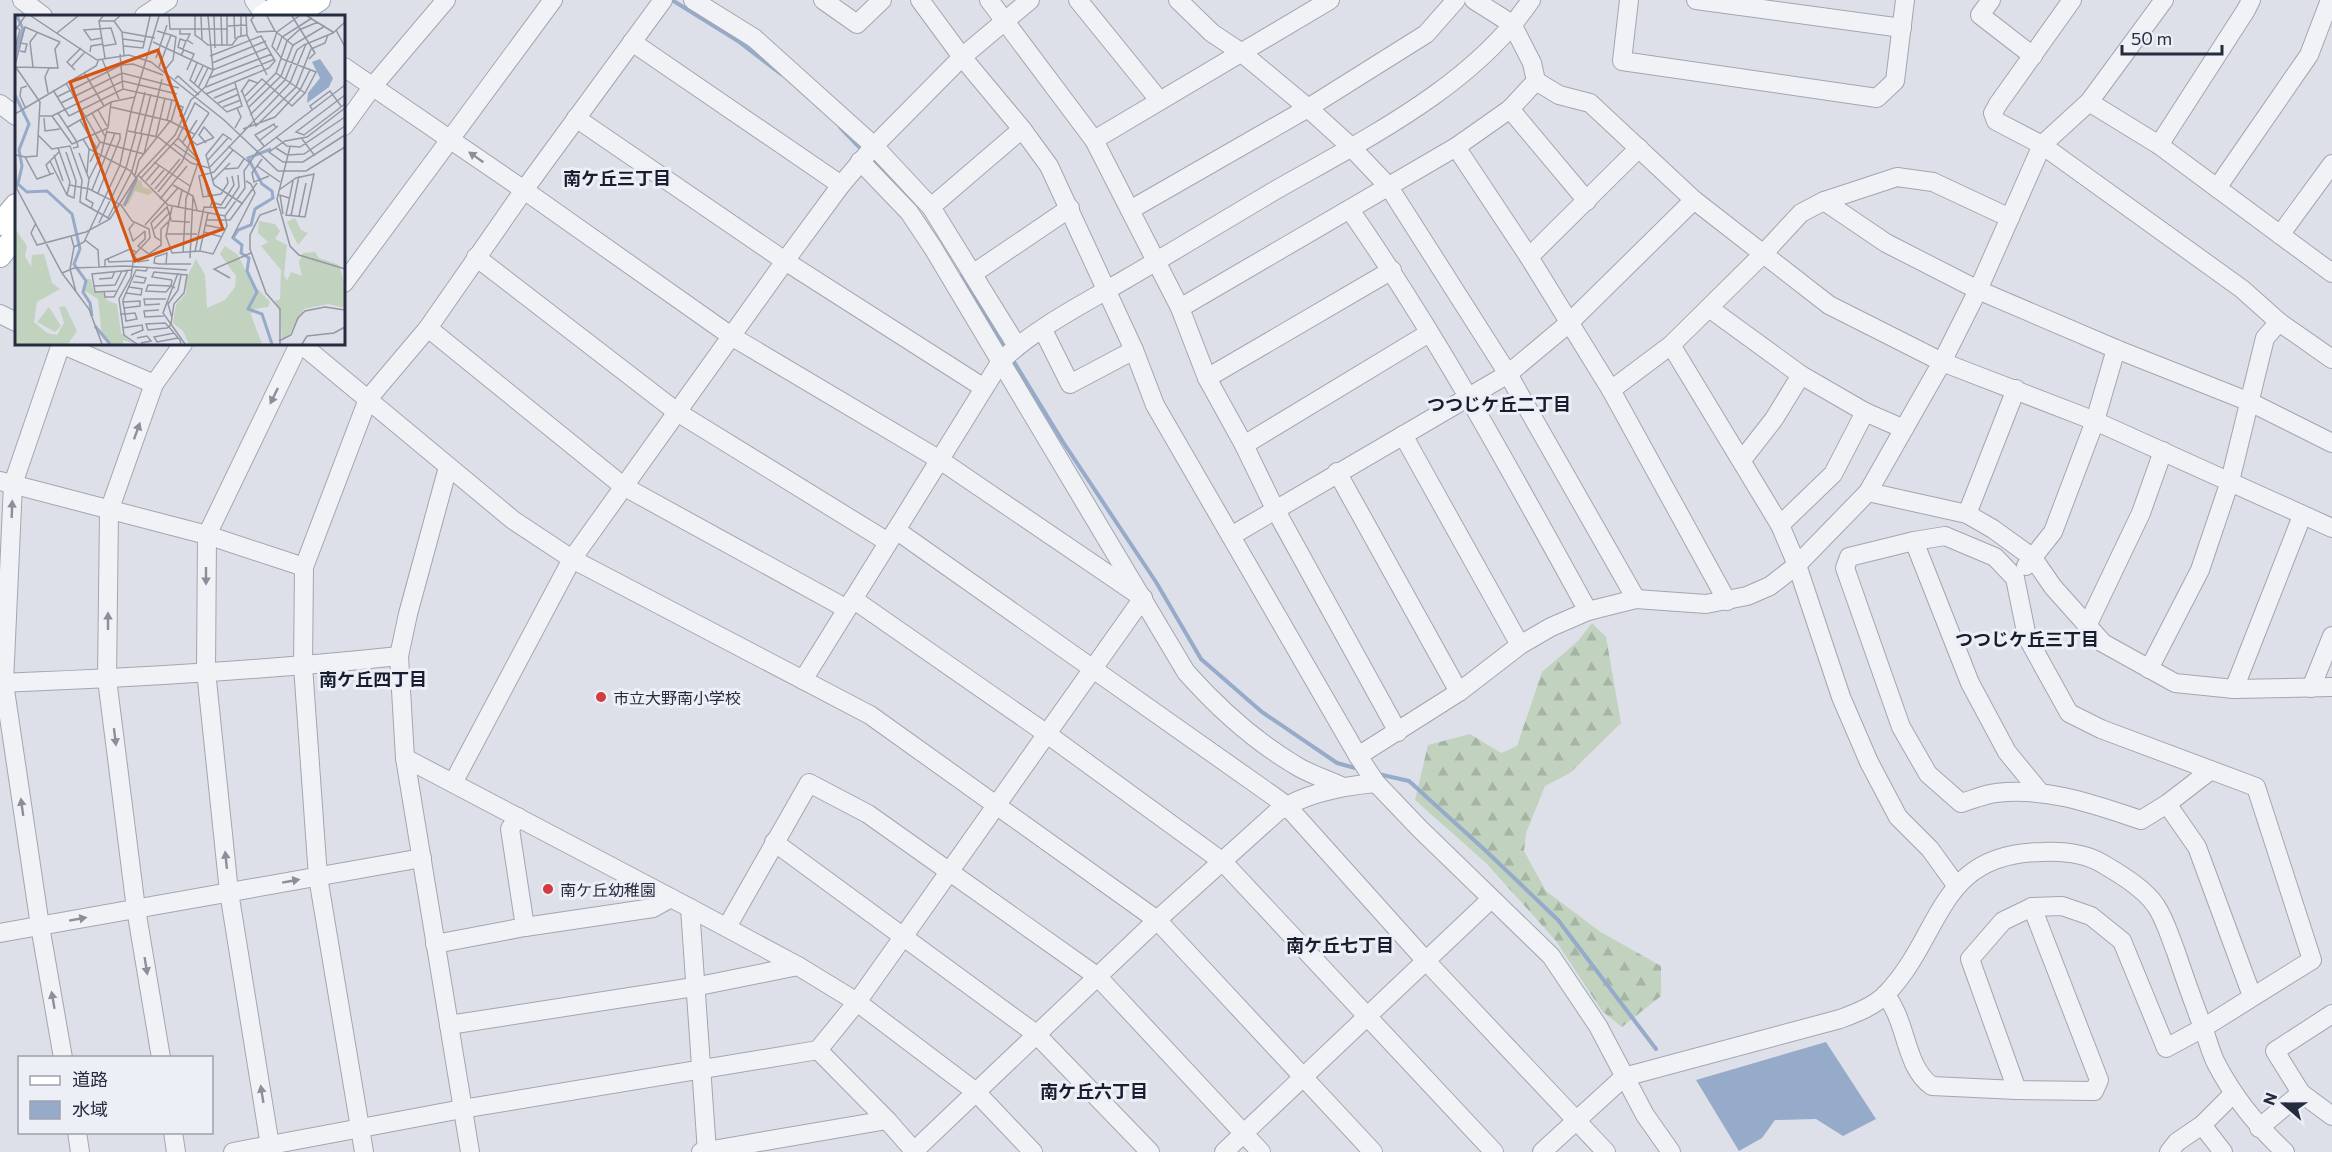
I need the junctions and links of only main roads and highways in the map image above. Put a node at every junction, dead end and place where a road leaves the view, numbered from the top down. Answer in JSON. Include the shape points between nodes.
{"nodes":[{"id":1,"x":289,"y":0,"type":"edge"},
{"id":2,"x":319,"y":0,"type":"edge"},
{"id":3,"x":261,"y":11,"type":"edge"},
{"id":4,"x":295,"y":15,"type":"edge"},
{"id":5,"x":15,"y":206,"type":"edge"},
{"id":6,"x":0,"y":225,"type":"edge"},
{"id":7,"x":15,"y":236,"type":"edge"},
{"id":8,"x":0,"y":256,"type":"edge"}],
"edges":[{"from":1,"to":3,"type":"main road"},
{"from":2,"to":4,"type":"main road"},
{"from":5,"to":6,"type":"main road"},
{"from":7,"to":8,"type":"main road"}]}
